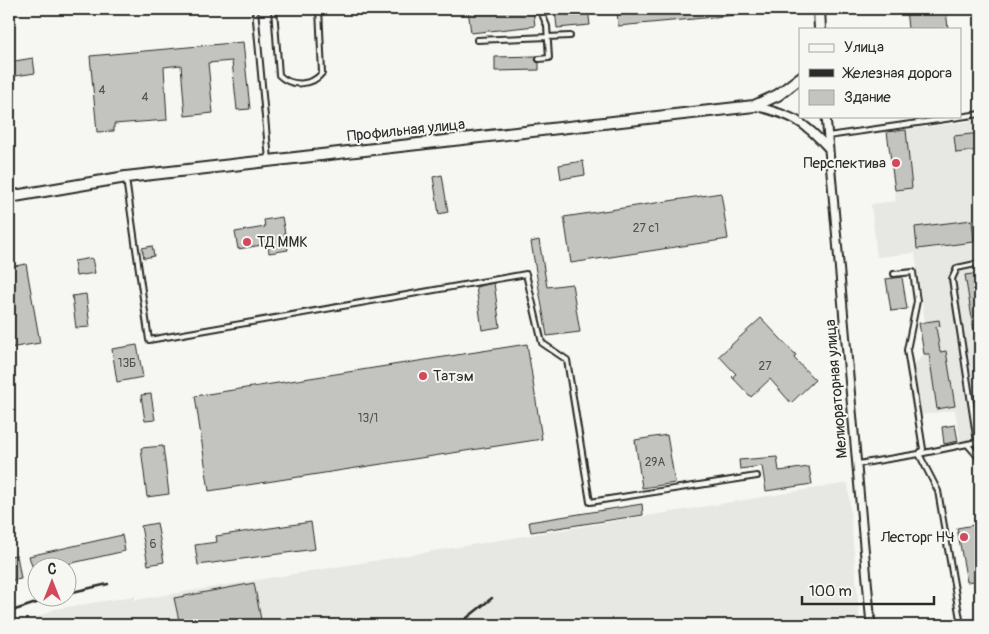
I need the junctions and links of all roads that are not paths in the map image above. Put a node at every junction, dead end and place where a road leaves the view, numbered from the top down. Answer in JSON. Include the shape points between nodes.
{"nodes":[{"id":1,"x":255,"y":9,"type":"edge"},
{"id":2,"x":274,"y":9,"type":"edge"},
{"id":3,"x":319,"y":9,"type":"edge"},
{"id":4,"x":540,"y":9,"type":"edge"},
{"id":5,"x":819,"y":9,"type":"edge"},
{"id":6,"x":820,"y":28,"type":"edge"},
{"id":7,"x":548,"y":36,"type":"junction"},
{"id":8,"x":570,"y":36,"type":"dead end"},
{"id":9,"x":477,"y":40,"type":"dead end"},
{"id":10,"x":539,"y":59,"type":"dead end"},
{"id":11,"x":799,"y":79,"type":"edge"},
{"id":12,"x":754,"y":106,"type":"junction"},
{"id":13,"x":980,"y":114,"type":"edge"},
{"id":14,"x":962,"y":117,"type":"edge"},
{"id":15,"x":826,"y":118,"type":"edge"},
{"id":16,"x":952,"y":118,"type":"edge"},
{"id":17,"x":828,"y":136,"type":"junction"},
{"id":18,"x":829,"y":149,"type":"junction"},
{"id":19,"x":269,"y":160,"type":"junction"},
{"id":20,"x":126,"y":177,"type":"junction"},
{"id":21,"x":9,"y":197,"type":"edge"},
{"id":22,"x":980,"y":263,"type":"edge"},
{"id":23,"x":894,"y":274,"type":"dead end"},
{"id":24,"x":967,"y":444,"type":"junction"},
{"id":25,"x":919,"y":454,"type":"junction"},
{"id":26,"x":980,"y":459,"type":"edge"},
{"id":27,"x":858,"y":464,"type":"junction"},
{"id":28,"x":757,"y":476,"type":"dead end"},
{"id":29,"x":871,"y":625,"type":"edge"},
{"id":30,"x":961,"y":625,"type":"edge"}],
"edges":[{"from":1,"to":19,"type":"lane"},
{"from":2,"to":3,"type":"lane","via":[[279,75],[288,82],[299,83],[315,80],[323,69]]},
{"from":4,"to":7,"type":"lane","via":[[546,20]]},
{"from":5,"to":6,"type":"street"},
{"from":7,"to":8,"type":"lane"},
{"from":7,"to":9,"type":"lane"},
{"from":7,"to":10,"type":"lane","via":[[549,58]]},
{"from":11,"to":12,"type":"street","name":"Профильная улица","via":[[778,95]]},
{"from":12,"to":18,"type":"street","via":[[785,113],[810,128]]},
{"from":12,"to":19,"type":"street","name":"Профильная улица"},
{"from":13,"to":14,"type":"lane"},
{"from":15,"to":17,"type":"street","name":"Мелиораторная улица"},
{"from":16,"to":17,"type":"lane"},
{"from":17,"to":18,"type":"street","name":"Мелиораторная улица"},
{"from":18,"to":27,"type":"street","name":"Мелиораторная улица"},
{"from":19,"to":20,"type":"street","name":"Профильная улица"},
{"from":20,"to":21,"type":"street","name":"Профильная улица"},
{"from":20,"to":28,"type":"lane","via":[[149,340],[526,274],[542,344],[567,360],[590,502]]},
{"from":22,"to":24,"type":"lane","via":[[957,268],[952,279],[977,442]]},
{"from":23,"to":25,"type":"lane","via":[[913,272],[917,301],[907,350],[922,449]]},
{"from":24,"to":25,"type":"lane"},
{"from":24,"to":26,"type":"lane"},
{"from":25,"to":27,"type":"lane"},
{"from":25,"to":30,"type":"lane","via":[[938,492]]},
{"from":27,"to":29,"type":"street","name":"Мелиораторная улица"}]}
